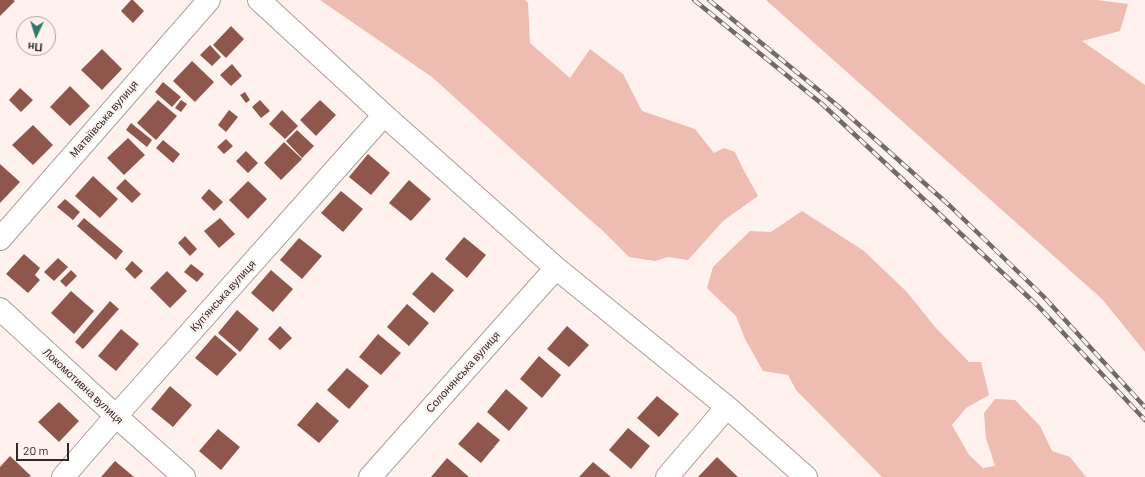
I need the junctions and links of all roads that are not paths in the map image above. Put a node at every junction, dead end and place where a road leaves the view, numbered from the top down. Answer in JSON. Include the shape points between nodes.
{"nodes":[{"id":1,"x":209,"y":0,"type":"edge"},
{"id":2,"x":259,"y":0,"type":"edge"},
{"id":3,"x":384,"y":115,"type":"junction"},
{"id":4,"x":0,"y":239,"type":"edge"},
{"id":5,"x":556,"y":268,"type":"junction"},
{"id":6,"x":0,"y":309,"type":"edge"},
{"id":7,"x":727,"y":407,"type":"junction"},
{"id":8,"x":116,"y":416,"type":"junction"},
{"id":9,"x":63,"y":477,"type":"edge"},
{"id":10,"x":184,"y":477,"type":"edge"},
{"id":11,"x":370,"y":477,"type":"edge"},
{"id":12,"x":667,"y":477,"type":"edge"},
{"id":13,"x":806,"y":477,"type":"edge"}],
"edges":[{"from":1,"to":4,"type":"street","name":"Матвіївська вулиця"},
{"from":2,"to":3,"type":"street"},
{"from":3,"to":5,"type":"street"},
{"from":3,"to":8,"type":"street","name":"Купʼянська вулиця"},
{"from":5,"to":7,"type":"street"},
{"from":5,"to":11,"type":"street","name":"Солонянська вулиця"},
{"from":6,"to":8,"type":"street","name":"Локомотивна вулиця"},
{"from":7,"to":12,"type":"street"},
{"from":7,"to":13,"type":"street"},
{"from":8,"to":9,"type":"street","name":"Купʼянська вулиця"},
{"from":8,"to":10,"type":"street","name":"Локомотивна вулиця"}]}
